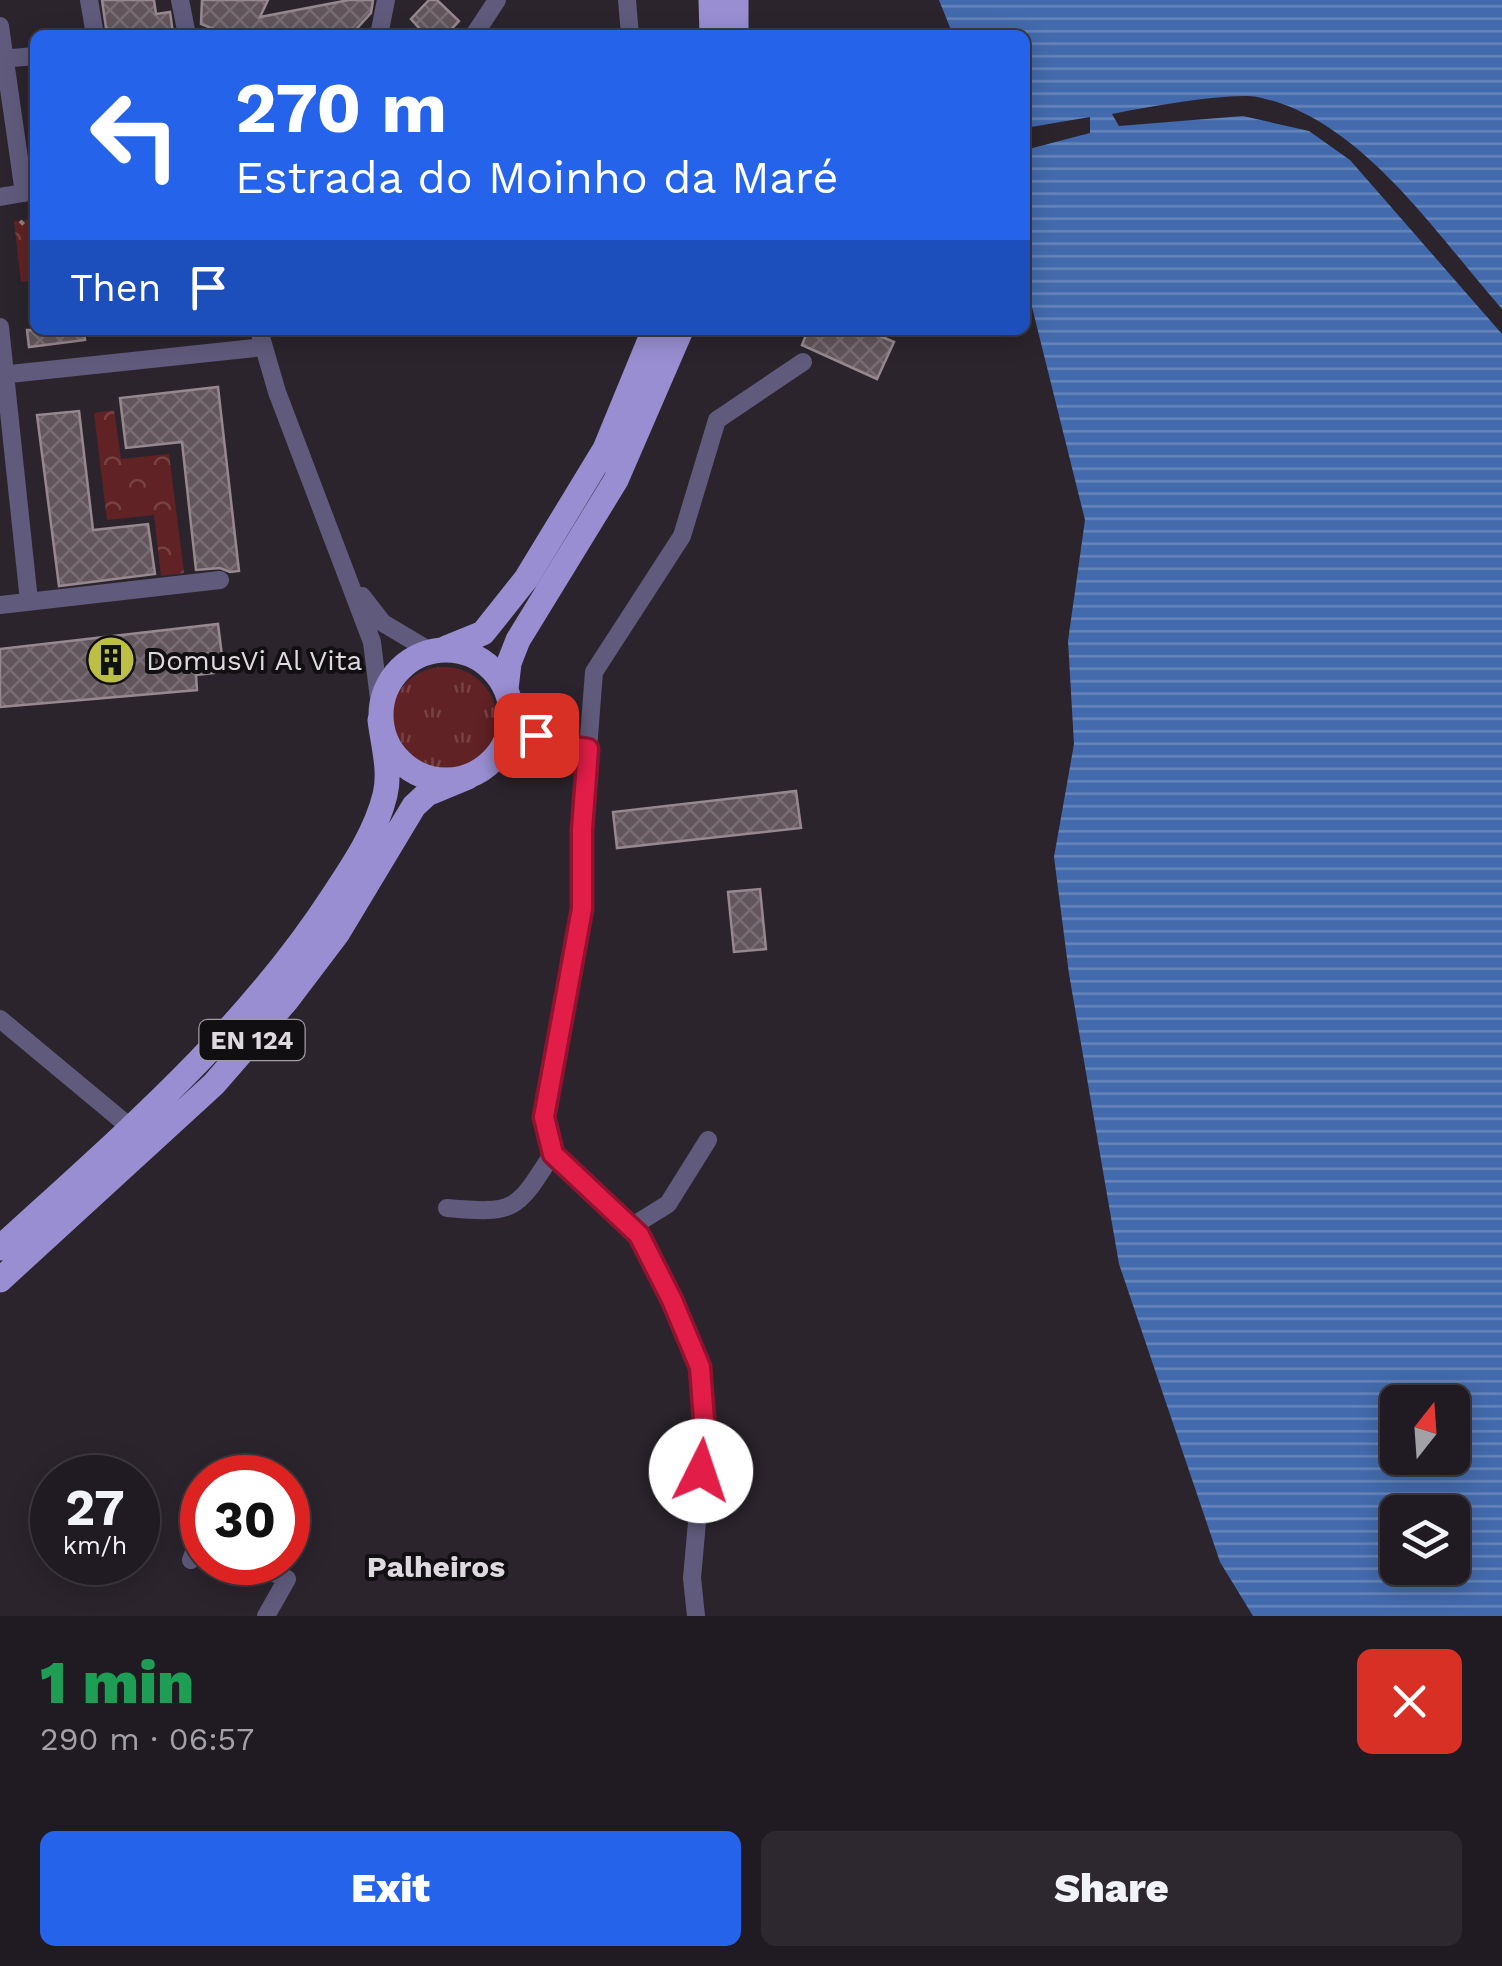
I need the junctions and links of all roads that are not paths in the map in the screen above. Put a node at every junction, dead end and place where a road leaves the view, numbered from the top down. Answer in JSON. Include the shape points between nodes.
{"nodes":[{"id":1,"x":89,"y":0,"type":"edge"},
{"id":2,"x":180,"y":0,"type":"edge"},
{"id":3,"x":386,"y":0,"type":"edge"},
{"id":4,"x":497,"y":0,"type":"edge"},
{"id":5,"x":626,"y":0,"type":"edge"},
{"id":6,"x":711,"y":0,"type":"edge"},
{"id":7,"x":736,"y":0,"type":"edge"},
{"id":8,"x":0,"y":26,"type":"edge"},
{"id":9,"x":94,"y":30,"type":"edge"},
{"id":10,"x":186,"y":30,"type":"edge"},
{"id":11,"x":380,"y":30,"type":"edge"},
{"id":12,"x":477,"y":30,"type":"edge"},
{"id":13,"x":629,"y":30,"type":"edge"},
{"id":14,"x":712,"y":30,"type":"edge"},
{"id":15,"x":736,"y":30,"type":"edge"},
{"id":16,"x":30,"y":56,"type":"edge"},
{"id":17,"x":2,"y":59,"type":"edge"},
{"id":18,"x":29,"y":192,"type":"edge"},
{"id":19,"x":0,"y":197,"type":"edge"},
{"id":20,"x":0,"y":327,"type":"edge"},
{"id":21,"x":652,"y":335,"type":"edge"},
{"id":22,"x":679,"y":335,"type":"edge"},
{"id":23,"x":262,"y":339,"type":"edge"},
{"id":24,"x":803,"y":362,"type":"dead end"},
{"id":25,"x":2,"y":374,"type":"edge"},
{"id":26,"x":220,"y":580,"type":"dead end"},
{"id":27,"x":354,"y":586,"type":"junction"},
{"id":28,"x":29,"y":601,"type":"junction"},
{"id":29,"x":0,"y":605,"type":"edge"},
{"id":30,"x":436,"y":650,"type":"junction"},
{"id":31,"x":509,"y":698,"type":"junction"},
{"id":32,"x":380,"y":714,"type":"junction"},
{"id":33,"x":554,"y":744,"type":"junction"},
{"id":34,"x":588,"y":749,"type":"junction"},
{"id":35,"x":478,"y":771,"type":"junction"},
{"id":36,"x":0,"y":1019,"type":"edge"},
{"id":37,"x":131,"y":1128,"type":"junction"},
{"id":38,"x":708,"y":1140,"type":"dead end"},
{"id":39,"x":553,"y":1154,"type":"junction"},
{"id":40,"x":446,"y":1208,"type":"dead end"},
{"id":41,"x":631,"y":1227,"type":"junction"},
{"id":42,"x":0,"y":1248,"type":"edge"},
{"id":43,"x":0,"y":1280,"type":"edge"},
{"id":44,"x":283,"y":1585,"type":"edge"},
{"id":45,"x":266,"y":1616,"type":"edge"},
{"id":46,"x":696,"y":1616,"type":"edge"}],
"edges":[{"from":1,"to":9,"type":"street"},
{"from":2,"to":10,"type":"street"},
{"from":3,"to":11,"type":"street"},
{"from":4,"to":12,"type":"street"},
{"from":5,"to":13,"type":"street"},
{"from":6,"to":14,"type":"main road"},
{"from":7,"to":15,"type":"main road"},
{"from":8,"to":17,"type":"street"},
{"from":16,"to":17,"type":"street"},
{"from":17,"to":18,"type":"street"},
{"from":18,"to":19,"type":"street"},
{"from":20,"to":25,"type":"street"},
{"from":21,"to":30,"type":"main road","via":[[605,448],[526,579],[483,633]]},
{"from":22,"to":31,"type":"main road","via":[[616,480],[518,640]]},
{"from":23,"to":25,"type":"street"},
{"from":23,"to":27,"type":"street"},
{"from":24,"to":34,"type":"street","via":[[717,420],[682,536],[594,672]]},
{"from":25,"to":28,"type":"street"},
{"from":26,"to":28,"type":"street"},
{"from":27,"to":30,"type":"street","via":[[383,623]]},
{"from":27,"to":32,"type":"street","via":[[372,642]]},
{"from":28,"to":29,"type":"street"},
{"from":30,"to":31,"type":"main road","via":[[480,659]]},
{"from":30,"to":32,"type":"main road","via":[[396,671]]},
{"from":31,"to":33,"type":"street","via":[[536,735]]},
{"from":31,"to":35,"type":"main road","via":[[510,729]]},
{"from":32,"to":35,"type":"main road","via":[[395,757],[410,770],[449,780]]},
{"from":32,"to":37,"type":"main road","number":"EN 124","via":[[385,794],[354,864],[257,1000]]},
{"from":33,"to":34,"type":"street"},
{"from":33,"to":35,"type":"street","via":[[516,752]]},
{"from":34,"to":39,"type":"street","via":[[582,909],[544,1117]]},
{"from":35,"to":43,"type":"main road","number":"EN 124","via":[[414,806],[338,934],[214,1084]]},
{"from":36,"to":37,"type":"street"},
{"from":37,"to":42,"type":"main road","number":"EN 124"},
{"from":38,"to":41,"type":"street","via":[[668,1204]]},
{"from":39,"to":40,"type":"street","via":[[523,1201],[494,1212]]},
{"from":39,"to":41,"type":"street"},
{"from":41,"to":46,"type":"street","via":[[700,1367],[705,1433],[692,1578]]},
{"from":44,"to":45,"type":"street"}]}
